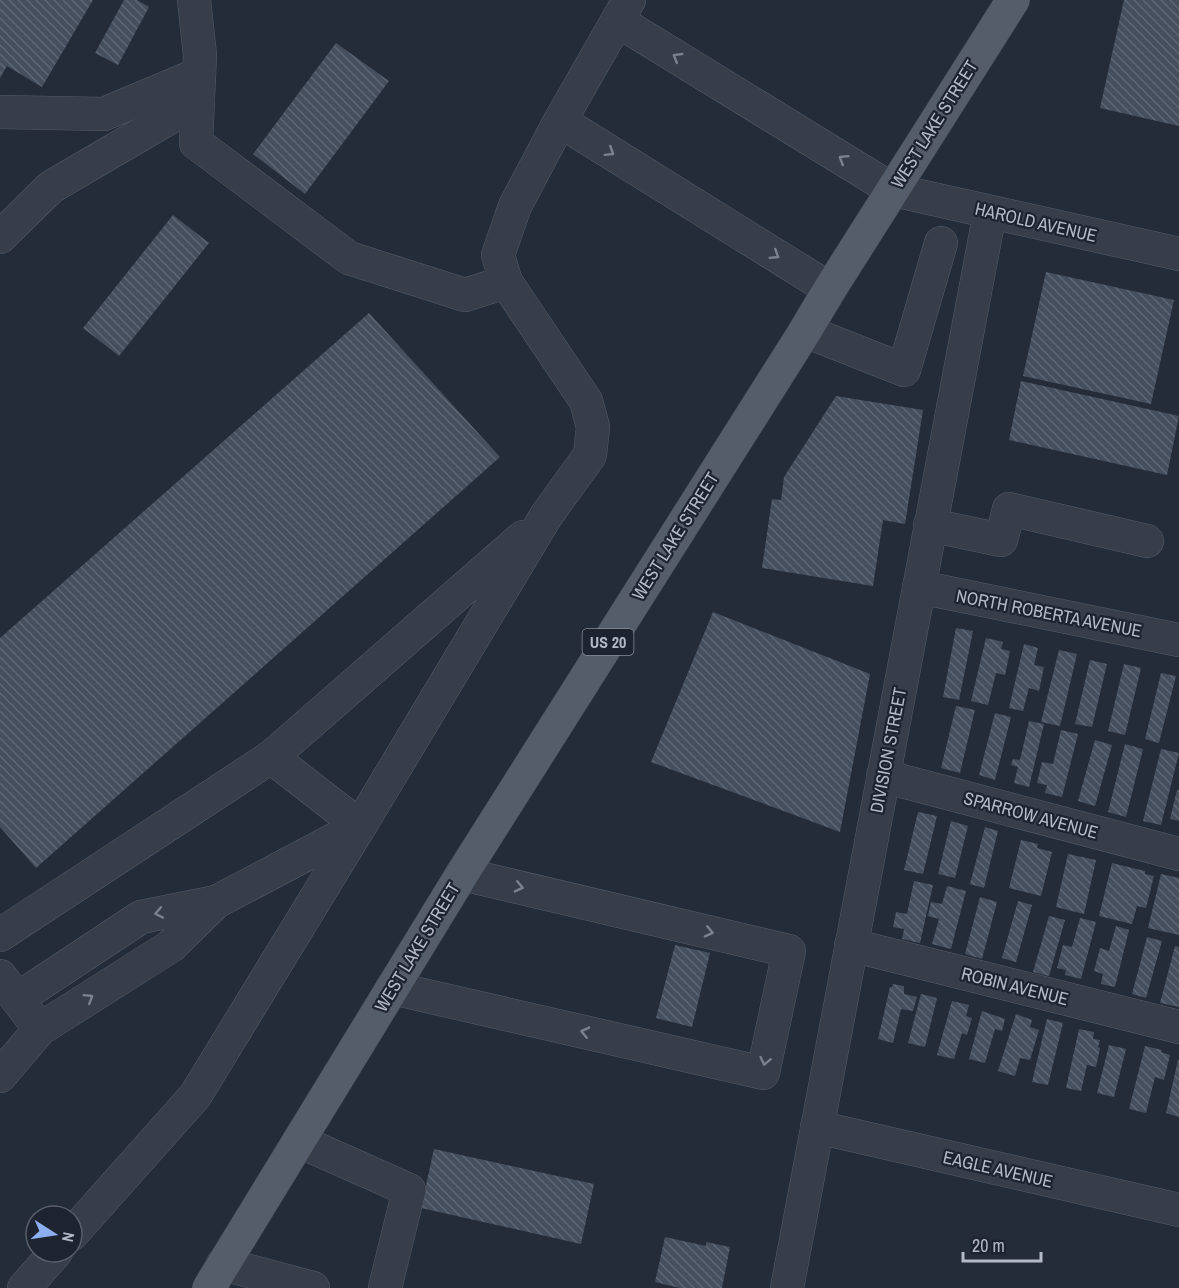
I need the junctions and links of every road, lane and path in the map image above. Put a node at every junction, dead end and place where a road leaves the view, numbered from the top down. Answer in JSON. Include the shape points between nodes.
{"nodes":[{"id":1,"x":194,"y":0,"type":"edge"},
{"id":2,"x":1013,"y":0,"type":"edge"},
{"id":3,"x":623,"y":10,"type":"edge"},
{"id":4,"x":198,"y":87,"type":"junction"},
{"id":5,"x":0,"y":112,"type":"edge"},
{"id":6,"x":560,"y":121,"type":"junction"},
{"id":7,"x":893,"y":190,"type":"junction"},
{"id":8,"x":990,"y":212,"type":"junction"},
{"id":9,"x":0,"y":237,"type":"edge"},
{"id":10,"x":941,"y":243,"type":"dead end"},
{"id":11,"x":1179,"y":254,"type":"edge"},
{"id":12,"x":507,"y":282,"type":"junction"},
{"id":13,"x":830,"y":289,"type":"junction"},
{"id":14,"x":805,"y":331,"type":"junction"},
{"id":15,"x":546,"y":516,"type":"junction"},
{"id":16,"x":930,"y":525,"type":"junction"},
{"id":17,"x":1147,"y":541,"type":"dead end"},
{"id":18,"x":919,"y":587,"type":"junction"},
{"id":19,"x":1179,"y":640,"type":"edge"},
{"id":20,"x":271,"y":757,"type":"junction"},
{"id":21,"x":883,"y":776,"type":"junction"},
{"id":22,"x":360,"y":826,"type":"junction"},
{"id":23,"x":1179,"y":854,"type":"edge"},
{"id":24,"x":462,"y":874,"type":"junction"},
{"id":25,"x":216,"y":902,"type":"junction"},
{"id":26,"x":0,"y":935,"type":"edge"},
{"id":27,"x":851,"y":945,"type":"junction"},
{"id":28,"x":9,"y":988,"type":"edge"},
{"id":29,"x":392,"y":988,"type":"junction"},
{"id":30,"x":1179,"y":1027,"type":"edge"},
{"id":31,"x":40,"y":1029,"type":"junction"},
{"id":32,"x":0,"y":1076,"type":"edge"},
{"id":33,"x":817,"y":1127,"type":"junction"},
{"id":34,"x":299,"y":1141,"type":"junction"},
{"id":35,"x":1179,"y":1210,"type":"edge"},
{"id":36,"x":84,"y":1221,"type":"edge"},
{"id":37,"x":45,"y":1264,"type":"edge"},
{"id":38,"x":216,"y":1276,"type":"edge"},
{"id":39,"x":24,"y":1288,"type":"edge"},
{"id":40,"x":313,"y":1288,"type":"edge"},
{"id":41,"x":385,"y":1288,"type":"edge"},
{"id":42,"x":788,"y":1288,"type":"edge"}],
"edges":[{"from":1,"to":4,"type":"street","via":[[200,55]]},
{"from":2,"to":7,"type":"main road","name":"WEST LAKE STREET","number":"US 20"},
{"from":3,"to":6,"type":"street"},
{"from":7,"to":3,"type":"street","name":"HAROLD AVENUE","one_way":true},
{"from":4,"to":5,"type":"street","via":[[104,114]]},
{"from":4,"to":9,"type":"street","via":[[51,187]]},
{"from":4,"to":12,"type":"street","via":[[196,143],[349,258],[465,295]]},
{"from":6,"to":12,"type":"street","via":[[515,206],[498,255]]},
{"from":6,"to":13,"type":"street","one_way":true},
{"from":7,"to":8,"type":"street","name":"HAROLD AVENUE"},
{"from":7,"to":13,"type":"main road","name":"WEST LAKE STREET","number":"US 20"},
{"from":8,"to":11,"type":"street","name":"HAROLD AVENUE"},
{"from":8,"to":16,"type":"street","name":"DIVISION STREET"},
{"from":10,"to":14,"type":"street","via":[[904,370]]},
{"from":12,"to":15,"type":"street","via":[[586,401],[593,427],[590,455]]},
{"from":13,"to":14,"type":"main road","name":"WEST LAKE STREET","number":"US 20"},
{"from":14,"to":24,"type":"main road","name":"WEST LAKE STREET","number":"US 20"},
{"from":15,"to":20,"type":"street"},
{"from":15,"to":22,"type":"street"},
{"from":16,"to":17,"type":"street","via":[[1001,540],[1009,509]]},
{"from":16,"to":18,"type":"street","name":"DIVISION STREET"},
{"from":18,"to":19,"type":"street","name":"NORTH ROBERTA AVENUE"},
{"from":18,"to":21,"type":"street","name":"DIVISION STREET"},
{"from":20,"to":22,"type":"street"},
{"from":20,"to":26,"type":"street"},
{"from":21,"to":23,"type":"street","name":"SPARROW AVENUE"},
{"from":21,"to":27,"type":"street","name":"DIVISION STREET"},
{"from":22,"to":25,"type":"street"},
{"from":22,"to":36,"type":"street","via":[[195,1096]]},
{"from":24,"to":29,"type":"main road","name":"WEST LAKE STREET","number":"US 20"},
{"from":24,"to":29,"type":"street","one_way":true,"via":[[789,951],[763,1073]]},
{"from":25,"to":28,"type":"street","one_way":true,"via":[[141,916]]},
{"from":31,"to":25,"type":"street","one_way":true,"via":[[171,946]]},
{"from":27,"to":30,"type":"street","name":"ROBIN AVENUE"},
{"from":27,"to":33,"type":"street","name":"DIVISION STREET"},
{"from":28,"to":31,"type":"street"},
{"from":29,"to":34,"type":"main road","name":"WEST LAKE STREET","number":"US 20"},
{"from":31,"to":32,"type":"street"},
{"from":33,"to":35,"type":"street","name":"EAGLE AVENUE"},
{"from":33,"to":42,"type":"street","name":"DIVISION STREET"},
{"from":34,"to":38,"type":"main road","name":"WEST LAKE STREET","number":"US 20"},
{"from":34,"to":41,"type":"street","via":[[410,1190]]},
{"from":37,"to":39,"type":"street"},
{"from":38,"to":40,"type":"street"}]}
